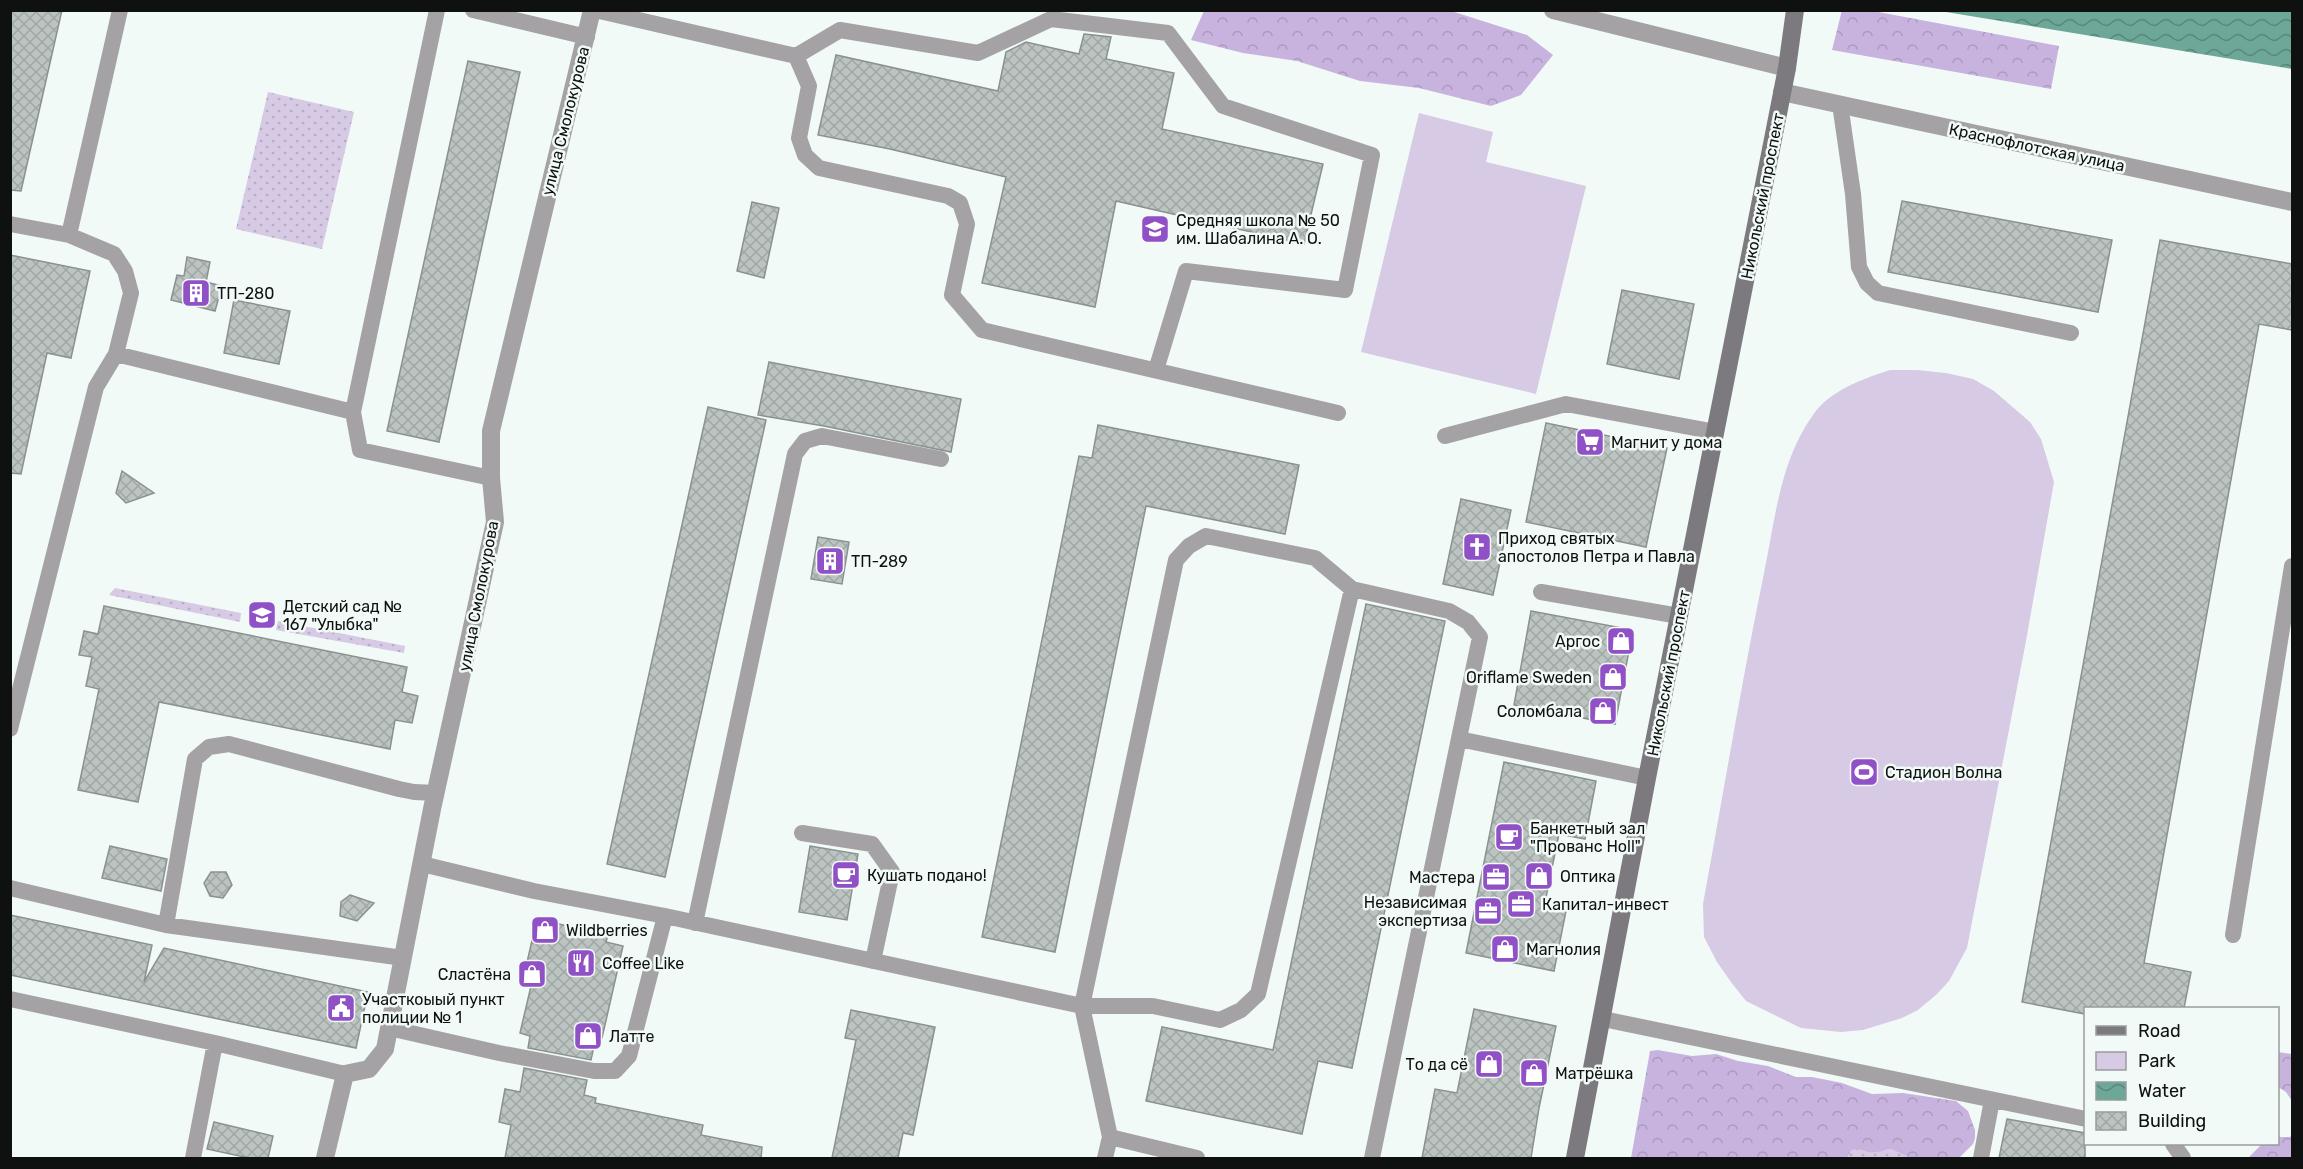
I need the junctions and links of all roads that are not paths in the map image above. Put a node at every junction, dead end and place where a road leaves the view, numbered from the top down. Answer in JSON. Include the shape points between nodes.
{"nodes":[{"id":1,"x":120,"y":10,"type":"edge"},
{"id":2,"x":437,"y":10,"type":"edge"},
{"id":3,"x":473,"y":10,"type":"edge"},
{"id":4,"x":593,"y":10,"type":"edge"},
{"id":5,"x":1553,"y":10,"type":"edge"},
{"id":6,"x":1795,"y":10,"type":"edge"},
{"id":7,"x":587,"y":37,"type":"junction"},
{"id":8,"x":796,"y":56,"type":"junction"},
{"id":9,"x":1787,"y":68,"type":"junction"},
{"id":10,"x":1782,"y":92,"type":"junction"},
{"id":11,"x":1840,"y":104,"type":"junction"},
{"id":12,"x":2292,"y":202,"type":"edge"},
{"id":13,"x":10,"y":224,"type":"edge"},
{"id":14,"x":69,"y":235,"type":"junction"},
{"id":15,"x":2071,"y":333,"type":"dead end"},
{"id":16,"x":116,"y":354,"type":"junction"},
{"id":17,"x":1156,"y":370,"type":"junction"},
{"id":18,"x":353,"y":412,"type":"junction"},
{"id":19,"x":1338,"y":413,"type":"dead end"},
{"id":20,"x":1716,"y":432,"type":"junction"},
{"id":21,"x":1444,"y":436,"type":"dead end"},
{"id":22,"x":941,"y":459,"type":"dead end"},
{"id":23,"x":490,"y":478,"type":"junction"},
{"id":24,"x":2292,"y":566,"type":"edge"},
{"id":25,"x":1352,"y":589,"type":"junction"},
{"id":26,"x":1541,"y":592,"type":"dead end"},
{"id":27,"x":1679,"y":616,"type":"junction"},
{"id":28,"x":10,"y":729,"type":"edge"},
{"id":29,"x":1459,"y":739,"type":"junction"},
{"id":30,"x":1647,"y":778,"type":"junction"},
{"id":31,"x":436,"y":793,"type":"junction"},
{"id":32,"x":802,"y":833,"type":"dead end"},
{"id":33,"x":422,"y":864,"type":"junction"},
{"id":34,"x":10,"y":888,"type":"edge"},
{"id":35,"x":664,"y":916,"type":"junction"},
{"id":36,"x":695,"y":923,"type":"junction"},
{"id":37,"x":166,"y":925,"type":"junction"},
{"id":38,"x":2234,"y":935,"type":"dead end"},
{"id":39,"x":403,"y":958,"type":"junction"},
{"id":40,"x":873,"y":961,"type":"junction"},
{"id":41,"x":10,"y":999,"type":"edge"},
{"id":42,"x":1082,"y":1006,"type":"junction"},
{"id":43,"x":1603,"y":1019,"type":"junction"},
{"id":44,"x":389,"y":1028,"type":"junction"},
{"id":45,"x":215,"y":1043,"type":"junction"},
{"id":46,"x":345,"y":1074,"type":"junction"},
{"id":47,"x":1992,"y":1100,"type":"junction"},
{"id":48,"x":2084,"y":1119,"type":"edge"},
{"id":49,"x":1110,"y":1137,"type":"junction"},
{"id":50,"x":2173,"y":1145,"type":"edge"},
{"id":51,"x":193,"y":1158,"type":"edge"},
{"id":52,"x":325,"y":1158,"type":"edge"},
{"id":53,"x":1105,"y":1158,"type":"edge"},
{"id":54,"x":1197,"y":1158,"type":"edge"},
{"id":55,"x":1372,"y":1158,"type":"edge"},
{"id":56,"x":1575,"y":1158,"type":"edge"},
{"id":57,"x":1982,"y":1158,"type":"edge"},
{"id":58,"x":2183,"y":1158,"type":"edge"}],
"edges":[{"from":1,"to":14,"type":"lane"},
{"from":2,"to":18,"type":"lane"},
{"from":3,"to":7,"type":"lane"},
{"from":4,"to":7,"type":"street","name":"улица Смолокурова"},
{"from":4,"to":8,"type":"lane"},
{"from":5,"to":9,"type":"street"},
{"from":6,"to":9,"type":"main road","name":"Никольский проспект"},
{"from":7,"to":23,"type":"street","name":"улица Смолокурова","via":[[490,431]]},
{"from":8,"to":17,"type":"lane","via":[[809,86],[799,138],[806,155],[819,168],[948,196],[960,203],[967,224],[952,295],[982,330]]},
{"from":8,"to":17,"type":"lane","via":[[840,30],[978,52],[1051,19],[1168,33],[1223,106],[1372,155],[1345,290],[1186,271]]},
{"from":9,"to":10,"type":"main road","name":"Никольский проспект"},
{"from":10,"to":11,"type":"street","name":"Краснофлотская улица"},
{"from":10,"to":20,"type":"main road","name":"Никольский проспект"},
{"from":11,"to":12,"type":"street","name":"Краснофлотская улица"},
{"from":11,"to":15,"type":"lane","via":[[1853,194],[1858,267],[1872,288],[1878,293]]},
{"from":13,"to":14,"type":"lane"},
{"from":14,"to":16,"type":"lane","via":[[114,254],[125,271],[130,293]]},
{"from":16,"to":18,"type":"lane"},
{"from":16,"to":28,"type":"lane","via":[[96,387]]},
{"from":17,"to":19,"type":"lane"},
{"from":18,"to":23,"type":"lane","via":[[360,450]]},
{"from":20,"to":21,"type":"lane","via":[[1566,404]]},
{"from":20,"to":27,"type":"main road","name":"Никольский проспект"},
{"from":22,"to":36,"type":"lane","via":[[822,436],[805,441],[795,454]]},
{"from":23,"to":31,"type":"street","name":"улица Смолокурова","via":[[495,522]]},
{"from":24,"to":38,"type":"lane"},
{"from":25,"to":29,"type":"lane","via":[[1449,611],[1468,622],[1480,637]]},
{"from":25,"to":42,"type":"lane","via":[[1258,994],[1241,1010],[1220,1020],[1153,1006]]},
{"from":25,"to":42,"type":"lane","via":[[1315,558],[1206,536],[1176,560]]},
{"from":26,"to":27,"type":"lane"},
{"from":27,"to":30,"type":"main road","name":"Никольский проспект"},
{"from":29,"to":30,"type":"lane"},
{"from":29,"to":55,"type":"lane"},
{"from":30,"to":43,"type":"main road","name":"Никольский проспект"},
{"from":31,"to":33,"type":"street","name":"улица Смолокурова"},
{"from":31,"to":37,"type":"lane","via":[[399,789],[229,744],[209,747],[195,759]]},
{"from":32,"to":40,"type":"lane","via":[[872,844],[892,872]]},
{"from":33,"to":35,"type":"lane"},
{"from":33,"to":39,"type":"street","name":"улица Смолокурова"},
{"from":34,"to":37,"type":"lane"},
{"from":35,"to":36,"type":"lane"},
{"from":35,"to":44,"type":"lane","via":[[629,1056],[615,1071],[594,1071],[520,1057]]},
{"from":36,"to":40,"type":"lane"},
{"from":37,"to":39,"type":"lane"},
{"from":39,"to":44,"type":"street","name":"улица Смолокурова"},
{"from":40,"to":42,"type":"lane"},
{"from":41,"to":45,"type":"lane"},
{"from":42,"to":49,"type":"lane"},
{"from":43,"to":47,"type":"lane"},
{"from":43,"to":56,"type":"main road","name":"Никольский проспект"},
{"from":44,"to":46,"type":"street","name":"улица Смолокурова","via":[[385,1049],[369,1069]]},
{"from":45,"to":46,"type":"lane"},
{"from":45,"to":51,"type":"lane"},
{"from":46,"to":52,"type":"street"},
{"from":47,"to":48,"type":"lane"},
{"from":47,"to":57,"type":"lane"},
{"from":49,"to":53,"type":"lane"},
{"from":49,"to":54,"type":"lane"},
{"from":50,"to":58,"type":"lane"}]}
